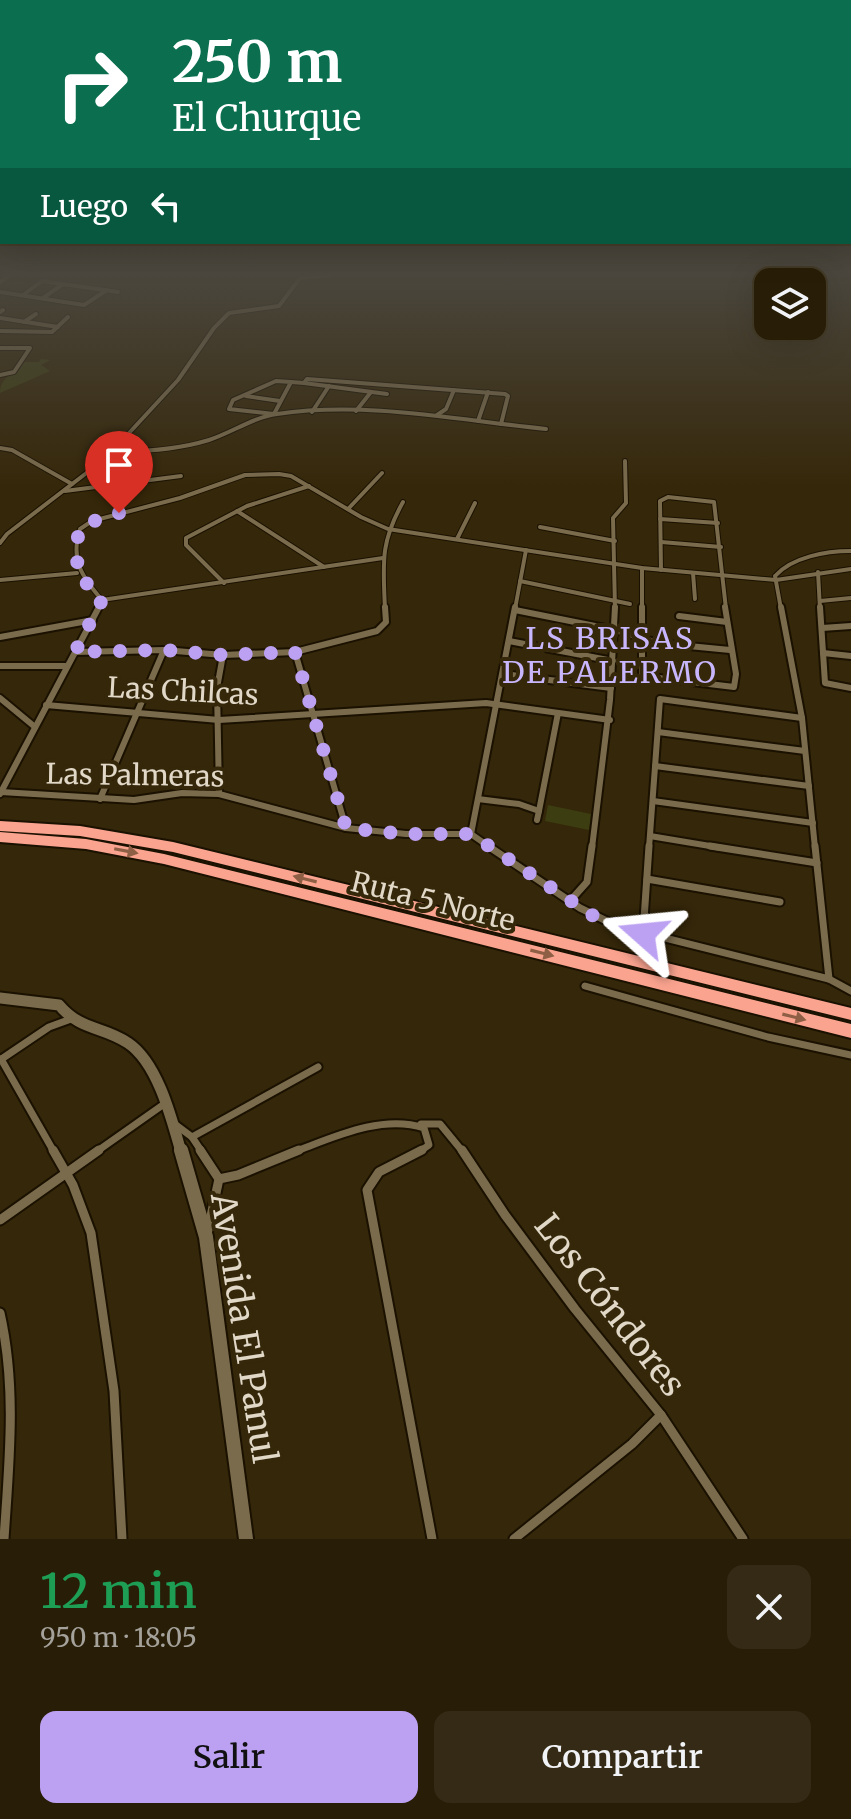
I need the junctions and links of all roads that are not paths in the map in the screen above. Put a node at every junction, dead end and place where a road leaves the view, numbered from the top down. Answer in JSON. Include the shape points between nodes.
{"nodes":[{"id":1,"x":204,"y":344,"type":"edge"},
{"id":2,"x":0,"y":348,"type":"edge"},
{"id":3,"x":30,"y":348,"type":"junction"},
{"id":4,"x":40,"y":348,"type":"dead end"},
{"id":5,"x":0,"y":375,"type":"edge"},
{"id":6,"x":291,"y":382,"type":"junction"},
{"id":7,"x":304,"y":383,"type":"junction"},
{"id":8,"x":378,"y":383,"type":"junction"},
{"id":9,"x":329,"y":386,"type":"junction"},
{"id":10,"x":454,"y":390,"type":"junction"},
{"id":11,"x":371,"y":392,"type":"junction"},
{"id":12,"x":488,"y":392,"type":"junction"},
{"id":13,"x":387,"y":394,"type":"dead end"},
{"id":14,"x":242,"y":396,"type":"junction"},
{"id":15,"x":280,"y":401,"type":"junction"},
{"id":16,"x":356,"y":411,"type":"junction"},
{"id":17,"x":312,"y":412,"type":"junction"},
{"id":18,"x":274,"y":414,"type":"junction"},
{"id":19,"x":433,"y":416,"type":"junction"},
{"id":20,"x":478,"y":421,"type":"junction"},
{"id":21,"x":501,"y":424,"type":"junction"},
{"id":22,"x":546,"y":429,"type":"dead end"},
{"id":23,"x":0,"y":448,"type":"edge"},
{"id":24,"x":112,"y":451,"type":"junction"},
{"id":25,"x":625,"y":461,"type":"dead end"},
{"id":26,"x":382,"y":473,"type":"dead end"},
{"id":27,"x":181,"y":476,"type":"dead end"},
{"id":28,"x":72,"y":484,"type":"junction"},
{"id":29,"x":309,"y":486,"type":"junction"},
{"id":30,"x":65,"y":491,"type":"junction"},
{"id":31,"x":403,"y":502,"type":"dead end"},
{"id":32,"x":475,"y":503,"type":"dead end"},
{"id":33,"x":348,"y":509,"type":"junction"},
{"id":34,"x":236,"y":510,"type":"junction"},
{"id":35,"x":660,"y":519,"type":"junction"},
{"id":36,"x":718,"y":523,"type":"junction"},
{"id":37,"x":540,"y":527,"type":"dead end"},
{"id":38,"x":388,"y":529,"type":"junction"},
{"id":39,"x":457,"y":539,"type":"junction"},
{"id":40,"x":615,"y":541,"type":"junction"},
{"id":41,"x":661,"y":542,"type":"junction"},
{"id":42,"x":0,"y":543,"type":"edge"},
{"id":43,"x":721,"y":547,"type":"junction"},
{"id":44,"x":526,"y":550,"type":"junction"},
{"id":45,"x":851,"y":551,"type":"edge"},
{"id":46,"x":383,"y":558,"type":"junction"},
{"id":47,"x":615,"y":566,"type":"junction"},
{"id":48,"x":324,"y":567,"type":"junction"},
{"id":49,"x":642,"y":568,"type":"junction"},
{"id":50,"x":851,"y":569,"type":"edge"},
{"id":51,"x":661,"y":570,"type":"junction"},
{"id":52,"x":818,"y":572,"type":"junction"},
{"id":53,"x":77,"y":573,"type":"junction"},
{"id":54,"x":693,"y":573,"type":"junction"},
{"id":55,"x":724,"y":575,"type":"junction"},
{"id":56,"x":0,"y":580,"type":"edge"},
{"id":57,"x":776,"y":580,"type":"junction"},
{"id":58,"x":520,"y":581,"type":"junction"},
{"id":59,"x":225,"y":584,"type":"junction"},
{"id":60,"x":851,"y":598,"type":"edge"},
{"id":61,"x":695,"y":599,"type":"dead end"},
{"id":62,"x":102,"y":600,"type":"junction"},
{"id":63,"x":820,"y":601,"type":"junction"},
{"id":64,"x":615,"y":602,"type":"junction"},
{"id":65,"x":630,"y":604,"type":"dead end"},
{"id":66,"x":515,"y":610,"type":"junction"},
{"id":67,"x":679,"y":616,"type":"dead end"},
{"id":68,"x":93,"y":620,"type":"junction"},
{"id":69,"x":727,"y":622,"type":"junction"},
{"id":70,"x":851,"y":626,"type":"edge"},
{"id":71,"x":822,"y":628,"type":"junction"},
{"id":72,"x":615,"y":630,"type":"junction"},
{"id":73,"x":0,"y":637,"type":"edge"},
{"id":74,"x":643,"y":637,"type":"junction"},
{"id":75,"x":509,"y":641,"type":"junction"},
{"id":76,"x":164,"y":650,"type":"junction"},
{"id":77,"x":730,"y":650,"type":"junction"},
{"id":78,"x":75,"y":652,"type":"junction"},
{"id":79,"x":295,"y":652,"type":"junction"},
{"id":80,"x":823,"y":653,"type":"junction"},
{"id":81,"x":223,"y":655,"type":"junction"},
{"id":82,"x":851,"y":656,"type":"edge"},
{"id":83,"x":613,"y":661,"type":"junction"},
{"id":84,"x":0,"y":666,"type":"edge"},
{"id":85,"x":65,"y":666,"type":"junction"},
{"id":86,"x":503,"y":674,"type":"junction"},
{"id":87,"x":611,"y":688,"type":"junction"},
{"id":88,"x":851,"y":688,"type":"edge"},
{"id":89,"x":0,"y":698,"type":"edge"},
{"id":90,"x":498,"y":704,"type":"junction"},
{"id":91,"x":46,"y":705,"type":"junction"},
{"id":92,"x":138,"y":711,"type":"junction"},
{"id":93,"x":558,"y":713,"type":"junction"},
{"id":94,"x":313,"y":715,"type":"junction"},
{"id":95,"x":802,"y":718,"type":"junction"},
{"id":96,"x":219,"y":720,"type":"junction"},
{"id":97,"x":610,"y":720,"type":"junction"},
{"id":98,"x":35,"y":727,"type":"junction"},
{"id":99,"x":658,"y":732,"type":"junction"},
{"id":100,"x":805,"y":751,"type":"junction"},
{"id":101,"x":655,"y":766,"type":"junction"},
{"id":102,"x":809,"y":786,"type":"junction"},
{"id":103,"x":0,"y":793,"type":"edge"},
{"id":104,"x":219,"y":794,"type":"junction"},
{"id":105,"x":100,"y":799,"type":"junction"},
{"id":106,"x":478,"y":799,"type":"junction"},
{"id":107,"x":653,"y":801,"type":"junction"},
{"id":108,"x":539,"y":811,"type":"junction"},
{"id":109,"x":537,"y":820,"type":"dead end"},
{"id":110,"x":813,"y":823,"type":"junction"},
{"id":111,"x":0,"y":826,"type":"edge"},
{"id":112,"x":346,"y":828,"type":"junction"},
{"id":113,"x":471,"y":834,"type":"junction"},
{"id":114,"x":650,"y":836,"type":"junction"},
{"id":115,"x":0,"y":837,"type":"edge"},
{"id":116,"x":817,"y":863,"type":"junction"},
{"id":117,"x":647,"y":879,"type":"junction"},
{"id":118,"x":570,"y":901,"type":"junction"},
{"id":119,"x":780,"y":902,"type":"dead end"},
{"id":120,"x":643,"y":934,"type":"junction"},
{"id":121,"x":829,"y":979,"type":"junction"},
{"id":122,"x":585,"y":986,"type":"dead end"},
{"id":123,"x":851,"y":991,"type":"edge"},
{"id":124,"x":0,"y":998,"type":"edge"},
{"id":125,"x":851,"y":1014,"type":"edge"},
{"id":126,"x":71,"y":1019,"type":"junction"},
{"id":127,"x":851,"y":1031,"type":"edge"},
{"id":128,"x":851,"y":1055,"type":"edge"},
{"id":129,"x":0,"y":1060,"type":"edge"},
{"id":130,"x":318,"y":1067,"type":"dead end"},
{"id":131,"x":167,"y":1102,"type":"junction"},
{"id":132,"x":174,"y":1124,"type":"junction"},
{"id":133,"x":421,"y":1124,"type":"junction"},
{"id":134,"x":192,"y":1137,"type":"junction"},
{"id":135,"x":66,"y":1173,"type":"junction"},
{"id":136,"x":219,"y":1179,"type":"junction"},
{"id":137,"x":0,"y":1220,"type":"edge"},
{"id":138,"x":206,"y":1237,"type":"junction"},
{"id":139,"x":0,"y":1313,"type":"edge"},
{"id":140,"x":661,"y":1415,"type":"junction"},
{"id":141,"x":4,"y":1539,"type":"edge"},
{"id":142,"x":122,"y":1539,"type":"edge"},
{"id":143,"x":246,"y":1539,"type":"edge"},
{"id":144,"x":432,"y":1539,"type":"edge"},
{"id":145,"x":514,"y":1539,"type":"edge"},
{"id":146,"x":743,"y":1539,"type":"edge"}],
"edges":[{"from":1,"to":24,"type":"street"},
{"from":2,"to":3,"type":"street"},
{"from":3,"to":4,"type":"street"},
{"from":3,"to":5,"type":"street","via":[[14,372]]},
{"from":6,"to":7,"type":"street"},
{"from":6,"to":14,"type":"street","via":[[276,381]]},
{"from":6,"to":15,"type":"street"},
{"from":7,"to":8,"type":"street"},
{"from":7,"to":9,"type":"street"},
{"from":8,"to":10,"type":"street"},
{"from":8,"to":11,"type":"street"},
{"from":9,"to":11,"type":"street"},
{"from":9,"to":17,"type":"street"},
{"from":10,"to":12,"type":"street"},
{"from":10,"to":19,"type":"street","via":[[442,414]]},
{"from":11,"to":13,"type":"street"},
{"from":11,"to":16,"type":"street"},
{"from":12,"to":20,"type":"street"},
{"from":12,"to":21,"type":"street","via":[[508,396]]},
{"from":14,"to":15,"type":"street"},
{"from":14,"to":18,"type":"street","via":[[229,409]]},
{"from":15,"to":18,"type":"street"},
{"from":16,"to":17,"type":"street"},
{"from":16,"to":19,"type":"street"},
{"from":17,"to":18,"type":"street"},
{"from":18,"to":24,"type":"street","via":[[201,443],[154,452]]},
{"from":19,"to":20,"type":"street"},
{"from":20,"to":21,"type":"street"},
{"from":21,"to":22,"type":"street"},
{"from":23,"to":28,"type":"street"},
{"from":24,"to":28,"type":"street"},
{"from":25,"to":40,"type":"street","via":[[626,503],[613,516]]},
{"from":26,"to":33,"type":"street"},
{"from":27,"to":30,"type":"street"},
{"from":28,"to":30,"type":"street"},
{"from":29,"to":33,"type":"street"},
{"from":29,"to":34,"type":"street"},
{"from":29,"to":53,"type":"street","via":[[286,474],[250,474],[92,521],[78,534]]},
{"from":30,"to":42,"type":"street"},
{"from":31,"to":38,"type":"street"},
{"from":32,"to":39,"type":"street"},
{"from":33,"to":38,"type":"street"},
{"from":34,"to":48,"type":"street"},
{"from":34,"to":59,"type":"street","via":[[185,540]]},
{"from":35,"to":36,"type":"street"},
{"from":35,"to":36,"type":"street","via":[[660,501],[671,497],[714,502]]},
{"from":35,"to":41,"type":"street"},
{"from":36,"to":43,"type":"street"},
{"from":37,"to":40,"type":"street"},
{"from":38,"to":39,"type":"street"},
{"from":38,"to":46,"type":"street"},
{"from":39,"to":44,"type":"street"},
{"from":40,"to":47,"type":"street"},
{"from":41,"to":43,"type":"street"},
{"from":41,"to":51,"type":"street"},
{"from":43,"to":55,"type":"street"},
{"from":44,"to":47,"type":"street"},
{"from":44,"to":58,"type":"street"},
{"from":45,"to":57,"type":"street","via":[[820,554],[778,570]]},
{"from":46,"to":48,"type":"street"},
{"from":46,"to":79,"type":"street","via":[[383,627]]},
{"from":47,"to":49,"type":"street"},
{"from":47,"to":64,"type":"street"},
{"from":48,"to":59,"type":"street"},
{"from":49,"to":51,"type":"street"},
{"from":49,"to":74,"type":"street"},
{"from":50,"to":52,"type":"street"},
{"from":51,"to":54,"type":"street"},
{"from":52,"to":57,"type":"street"},
{"from":52,"to":63,"type":"street"},
{"from":53,"to":56,"type":"street"},
{"from":53,"to":62,"type":"street"},
{"from":54,"to":55,"type":"street"},
{"from":54,"to":61,"type":"street"},
{"from":55,"to":57,"type":"street"},
{"from":55,"to":69,"type":"street"},
{"from":57,"to":95,"type":"street"},
{"from":58,"to":64,"type":"street"},
{"from":58,"to":66,"type":"street"},
{"from":59,"to":62,"type":"street"},
{"from":60,"to":63,"type":"street"},
{"from":62,"to":68,"type":"street"},
{"from":63,"to":71,"type":"street"},
{"from":64,"to":65,"type":"street"},
{"from":64,"to":72,"type":"street"},
{"from":66,"to":72,"type":"street"},
{"from":66,"to":75,"type":"street"},
{"from":67,"to":69,"type":"street"},
{"from":68,"to":73,"type":"street"},
{"from":68,"to":78,"type":"street"},
{"from":69,"to":77,"type":"street"},
{"from":70,"to":71,"type":"street"},
{"from":71,"to":80,"type":"street"},
{"from":72,"to":74,"type":"street"},
{"from":72,"to":83,"type":"street"},
{"from":74,"to":77,"type":"street"},
{"from":74,"to":77,"type":"street","via":[[642,676],[734,687]]},
{"from":75,"to":83,"type":"street"},
{"from":75,"to":86,"type":"street"},
{"from":76,"to":78,"type":"street"},
{"from":76,"to":81,"type":"street"},
{"from":76,"to":92,"type":"street"},
{"from":78,"to":85,"type":"street"},
{"from":79,"to":81,"type":"street"},
{"from":79,"to":94,"type":"street"},
{"from":80,"to":82,"type":"street"},
{"from":80,"to":88,"type":"street","via":[[825,683]]},
{"from":81,"to":96,"type":"street"},
{"from":83,"to":87,"type":"street"},
{"from":84,"to":85,"type":"street"},
{"from":85,"to":91,"type":"street"},
{"from":86,"to":87,"type":"street"},
{"from":86,"to":90,"type":"street"},
{"from":87,"to":97,"type":"street"},
{"from":89,"to":98,"type":"street"},
{"from":90,"to":93,"type":"street","name":"Las Chilcas"},
{"from":90,"to":94,"type":"street","name":"Las Chilcas"},
{"from":90,"to":106,"type":"street"},
{"from":91,"to":92,"type":"street","name":"Las Chilcas"},
{"from":91,"to":98,"type":"street"},
{"from":92,"to":96,"type":"street","name":"Las Chilcas"},
{"from":92,"to":105,"type":"street"},
{"from":93,"to":97,"type":"street","name":"Las Chilcas"},
{"from":93,"to":108,"type":"street"},
{"from":94,"to":96,"type":"street","name":"Las Chilcas"},
{"from":94,"to":112,"type":"street"},
{"from":95,"to":99,"type":"street","via":[[660,699]]},
{"from":95,"to":100,"type":"street"},
{"from":96,"to":104,"type":"street"},
{"from":97,"to":118,"type":"street","via":[[587,882]]},
{"from":98,"to":103,"type":"street"},
{"from":99,"to":100,"type":"street"},
{"from":99,"to":101,"type":"street"},
{"from":100,"to":102,"type":"street"},
{"from":101,"to":102,"type":"street"},
{"from":101,"to":107,"type":"street"},
{"from":102,"to":110,"type":"street"},
{"from":103,"to":105,"type":"street","name":"Las Palmeras"},
{"from":104,"to":105,"type":"street","name":"Las Palmeras"},
{"from":104,"to":112,"type":"street","name":"Las Palmeras"},
{"from":106,"to":108,"type":"street"},
{"from":106,"to":113,"type":"street"},
{"from":107,"to":110,"type":"street"},
{"from":107,"to":114,"type":"street"},
{"from":108,"to":109,"type":"street"},
{"from":110,"to":116,"type":"street"},
{"from":125,"to":111,"type":"highway","name":"Ruta 5 Norte","one_way":true,"via":[[173,847],[80,831]]},
{"from":112,"to":113,"type":"street","name":"Las Palmeras"},
{"from":113,"to":118,"type":"street"},
{"from":114,"to":116,"type":"street"},
{"from":114,"to":117,"type":"street"},
{"from":115,"to":127,"type":"highway","name":"Ruta 5 Norte","one_way":true,"via":[[86,844],[164,859]]},
{"from":116,"to":121,"type":"street"},
{"from":117,"to":119,"type":"street"},
{"from":117,"to":120,"type":"street"},
{"from":118,"to":120,"type":"street","via":[[604,921]]},
{"from":120,"to":121,"type":"street"},
{"from":121,"to":123,"type":"street"},
{"from":122,"to":128,"type":"street"},
{"from":124,"to":126,"type":"street","name":"Avenida El Panul","via":[[59,1005]]},
{"from":126,"to":129,"type":"street","via":[[49,1027]]},
{"from":126,"to":131,"type":"street","name":"Avenida El Panul","via":[[129,1043]]},
{"from":129,"to":135,"type":"street"},
{"from":130,"to":134,"type":"street"},
{"from":131,"to":132,"type":"street","name":"Avenida El Panul"},
{"from":131,"to":135,"type":"street"},
{"from":132,"to":134,"type":"street"},
{"from":132,"to":138,"type":"street","name":"Avenida El Panul"},
{"from":133,"to":136,"type":"street","via":[[371,1125]]},
{"from":133,"to":140,"type":"street","name":"Los Cóndores","via":[[446,1128],[575,1309]]},
{"from":133,"to":144,"type":"street","via":[[430,1136],[429,1145],[374,1174],[367,1190]]},
{"from":134,"to":136,"type":"street"},
{"from":135,"to":137,"type":"street"},
{"from":135,"to":142,"type":"street","via":[[86,1216],[98,1268],[114,1391]]},
{"from":136,"to":138,"type":"street"},
{"from":138,"to":143,"type":"street","name":"Avenida El Panul"},
{"from":139,"to":141,"type":"street","via":[[11,1396]]},
{"from":140,"to":145,"type":"street"},
{"from":140,"to":146,"type":"street","name":"Los Cóndores"}]}
